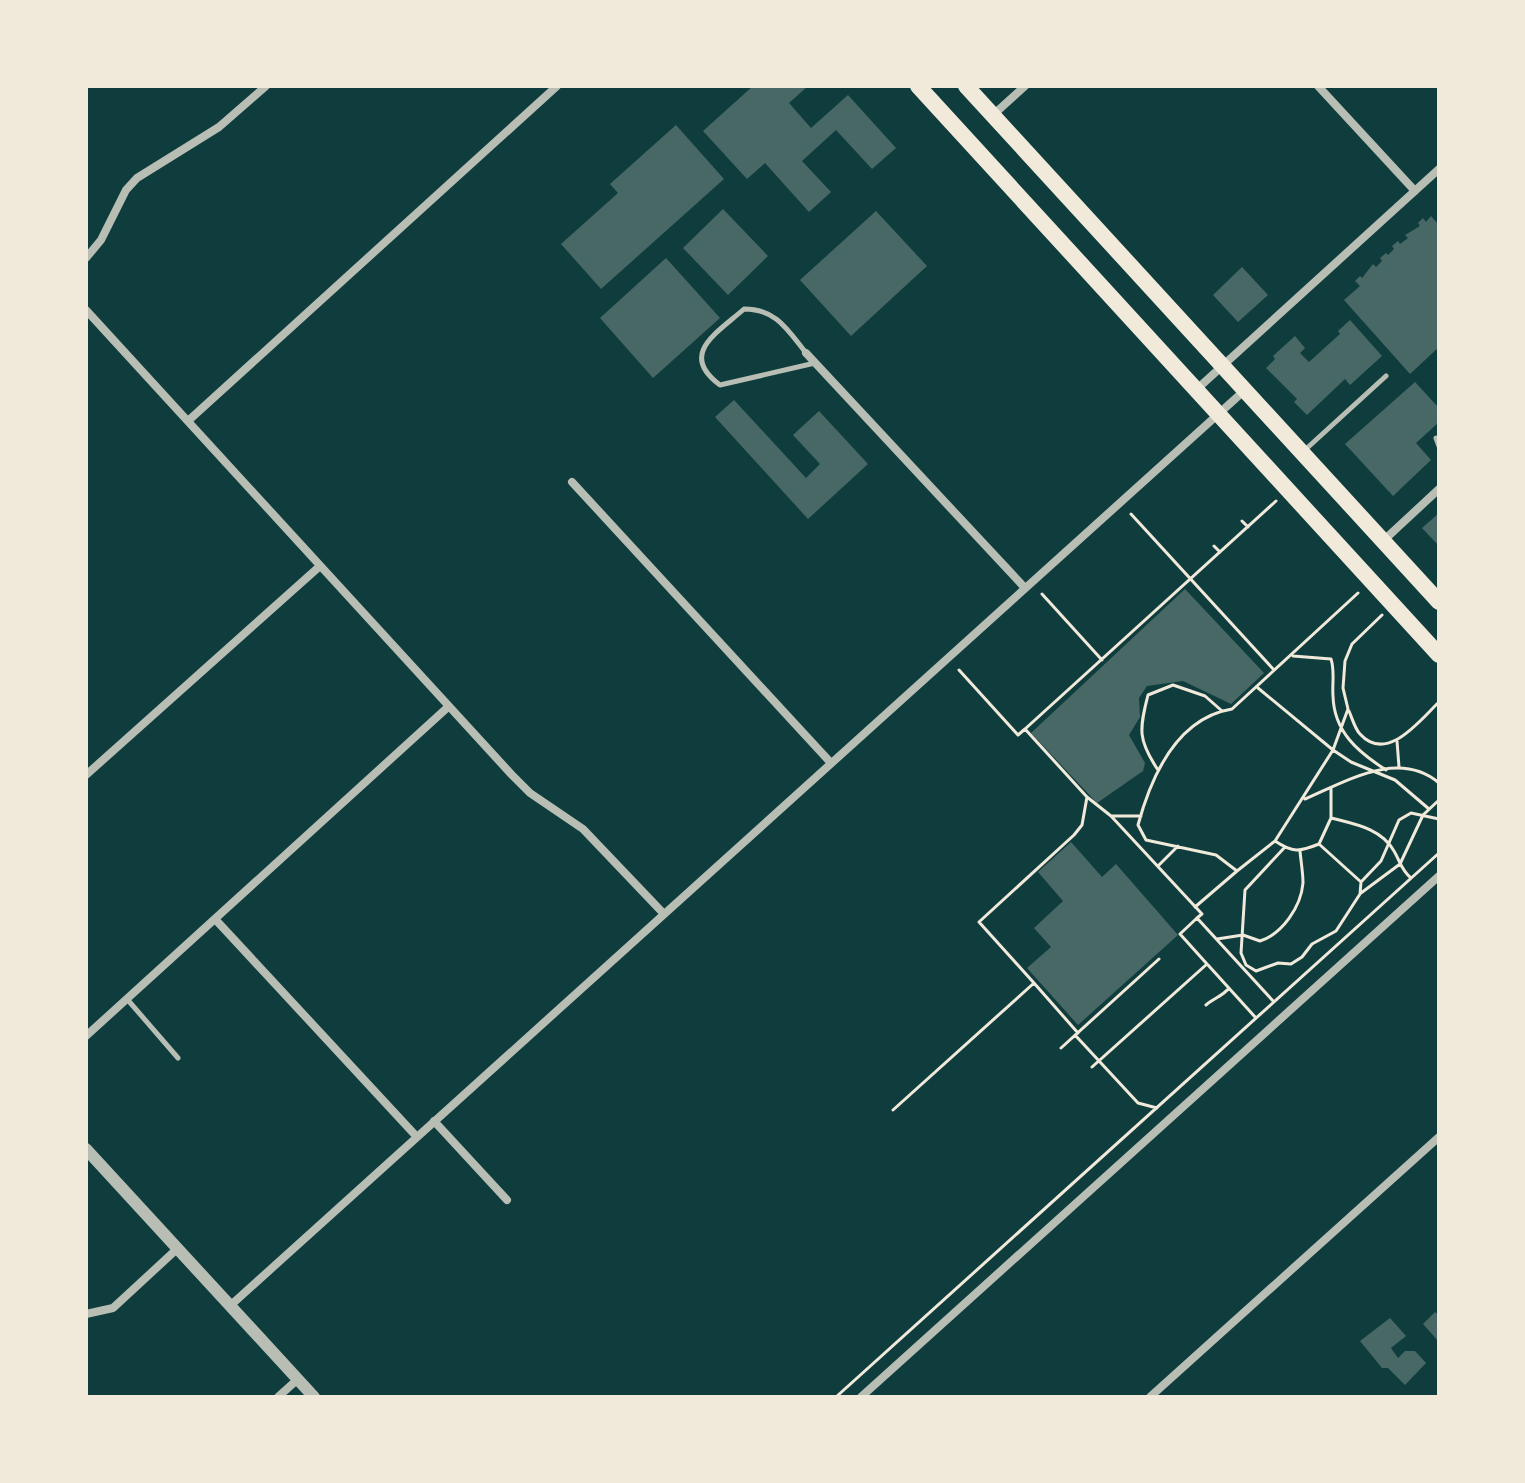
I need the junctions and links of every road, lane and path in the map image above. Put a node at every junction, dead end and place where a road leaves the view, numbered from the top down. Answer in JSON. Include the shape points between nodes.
{"nodes":[{"id":1,"x":266,"y":86,"type":"edge"},
{"id":2,"x":557,"y":86,"type":"edge"},
{"id":3,"x":918,"y":86,"type":"edge"},
{"id":4,"x":966,"y":86,"type":"edge"},
{"id":5,"x":1025,"y":86,"type":"edge"},
{"id":6,"x":1318,"y":86,"type":"edge"},
{"id":7,"x":993,"y":115,"type":"junction"},
{"id":8,"x":1439,"y":169,"type":"edge"},
{"id":9,"x":1415,"y":191,"type":"junction"},
{"id":10,"x":86,"y":258,"type":"edge"},
{"id":11,"x":86,"y":310,"type":"edge"},
{"id":12,"x":806,"y":353,"type":"joint"},
{"id":13,"x":815,"y":363,"type":"junction"},
{"id":14,"x":1223,"y":366,"type":"junction"},
{"id":15,"x":1386,"y":376,"type":"dead end"},
{"id":16,"x":1197,"y":389,"type":"junction"},
{"id":17,"x":1245,"y":390,"type":"junction"},
{"id":18,"x":1219,"y":413,"type":"junction"},
{"id":19,"x":188,"y":421,"type":"junction"},
{"id":20,"x":1436,"y":438,"type":"dead end"},
{"id":21,"x":1439,"y":446,"type":"edge"},
{"id":22,"x":1302,"y":452,"type":"junction"},
{"id":23,"x":572,"y":482,"type":"dead end"},
{"id":24,"x":1439,"y":489,"type":"edge"},
{"id":25,"x":1276,"y":501,"type":"dead end"},
{"id":26,"x":1131,"y":514,"type":"dead end"},
{"id":27,"x":1242,"y":521,"type":"dead end"},
{"id":28,"x":1248,"y":527,"type":"junction"},
{"id":29,"x":1383,"y":541,"type":"junction"},
{"id":30,"x":1214,"y":546,"type":"dead end"},
{"id":31,"x":1220,"y":552,"type":"junction"},
{"id":32,"x":320,"y":566,"type":"junction"},
{"id":33,"x":1191,"y":579,"type":"junction"},
{"id":34,"x":1025,"y":588,"type":"junction"},
{"id":35,"x":1360,"y":592,"type":"dead end"},
{"id":36,"x":1042,"y":594,"type":"dead end"},
{"id":37,"x":1439,"y":602,"type":"edge"},
{"id":38,"x":1382,"y":615,"type":"dead end"},
{"id":39,"x":1439,"y":655,"type":"edge"},
{"id":40,"x":1291,"y":656,"type":"junction"},
{"id":41,"x":1102,"y":660,"type":"junction"},
{"id":42,"x":959,"y":670,"type":"dead end"},
{"id":43,"x":1274,"y":671,"type":"junction"},
{"id":44,"x":1334,"y":672,"type":"junction"},
{"id":45,"x":1344,"y":676,"type":"junction"},
{"id":46,"x":1257,"y":687,"type":"junction"},
{"id":47,"x":1439,"y":702,"type":"edge"},
{"id":48,"x":448,"y":707,"type":"junction"},
{"id":49,"x":1348,"y":709,"type":"junction"},
{"id":50,"x":1222,"y":711,"type":"junction"},
{"id":51,"x":1025,"y":729,"type":"junction"},
{"id":52,"x":1342,"y":729,"type":"junction"},
{"id":53,"x":1397,"y":741,"type":"junction"},
{"id":54,"x":1333,"y":750,"type":"junction"},
{"id":55,"x":831,"y":763,"type":"junction"},
{"id":56,"x":1399,"y":767,"type":"junction"},
{"id":57,"x":1386,"y":770,"type":"junction"},
{"id":58,"x":1159,"y":771,"type":"junction"},
{"id":59,"x":1375,"y":772,"type":"junction"},
{"id":60,"x":86,"y":775,"type":"edge"},
{"id":61,"x":1439,"y":783,"type":"edge"},
{"id":62,"x":1331,"y":788,"type":"junction"},
{"id":63,"x":1087,"y":797,"type":"junction"},
{"id":64,"x":1303,"y":800,"type":"junction"},
{"id":65,"x":1439,"y":800,"type":"edge"},
{"id":66,"x":1429,"y":809,"type":"junction"},
{"id":67,"x":1423,"y":815,"type":"junction"},
{"id":68,"x":1111,"y":816,"type":"junction"},
{"id":69,"x":1141,"y":816,"type":"junction"},
{"id":70,"x":1331,"y":818,"type":"junction"},
{"id":71,"x":1439,"y":819,"type":"edge"},
{"id":72,"x":1142,"y":834,"type":"junction"},
{"id":73,"x":1135,"y":841,"type":"junction"},
{"id":74,"x":1275,"y":841,"type":"junction"},
{"id":75,"x":1319,"y":844,"type":"junction"},
{"id":76,"x":1390,"y":844,"type":"junction"},
{"id":77,"x":1178,"y":846,"type":"junction"},
{"id":78,"x":1285,"y":847,"type":"junction"},
{"id":79,"x":1300,"y":851,"type":"junction"},
{"id":80,"x":1439,"y":853,"type":"edge"},
{"id":81,"x":1400,"y":864,"type":"junction"},
{"id":82,"x":1158,"y":866,"type":"junction"},
{"id":83,"x":1237,"y":871,"type":"junction"},
{"id":84,"x":1439,"y":876,"type":"edge"},
{"id":85,"x":1411,"y":878,"type":"junction"},
{"id":86,"x":1361,"y":882,"type":"junction"},
{"id":87,"x":1360,"y":894,"type":"junction"},
{"id":88,"x":1195,"y":907,"type":"junction"},
{"id":89,"x":664,"y":914,"type":"junction"},
{"id":90,"x":1197,"y":918,"type":"junction"},
{"id":91,"x":215,"y":919,"type":"junction"},
{"id":92,"x":1243,"y":935,"type":"junction"},
{"id":93,"x":1216,"y":939,"type":"junction"},
{"id":94,"x":1159,"y":959,"type":"dead end"},
{"id":95,"x":1207,"y":964,"type":"junction"},
{"id":96,"x":1034,"y":983,"type":"junction"},
{"id":97,"x":1229,"y":988,"type":"junction"},
{"id":98,"x":127,"y":999,"type":"junction"},
{"id":99,"x":1274,"y":1002,"type":"junction"},
{"id":100,"x":1206,"y":1005,"type":"dead end"},
{"id":101,"x":1256,"y":1018,"type":"junction"},
{"id":102,"x":1077,"y":1034,"type":"junction"},
{"id":103,"x":86,"y":1036,"type":"edge"},
{"id":104,"x":1061,"y":1048,"type":"dead end"},
{"id":105,"x":178,"y":1058,"type":"dead end"},
{"id":106,"x":1099,"y":1061,"type":"junction"},
{"id":107,"x":1092,"y":1067,"type":"dead end"},
{"id":108,"x":1157,"y":1108,"type":"junction"},
{"id":109,"x":893,"y":1110,"type":"dead end"},
{"id":110,"x":434,"y":1121,"type":"junction"},
{"id":111,"x":417,"y":1137,"type":"junction"},
{"id":112,"x":1439,"y":1137,"type":"edge"},
{"id":113,"x":86,"y":1149,"type":"edge"},
{"id":114,"x":507,"y":1200,"type":"dead end"},
{"id":115,"x":178,"y":1248,"type":"junction"},
{"id":116,"x":231,"y":1305,"type":"junction"},
{"id":117,"x":86,"y":1314,"type":"edge"},
{"id":118,"x":298,"y":1379,"type":"junction"},
{"id":119,"x":278,"y":1397,"type":"edge"},
{"id":120,"x":314,"y":1397,"type":"edge"},
{"id":121,"x":836,"y":1397,"type":"edge"},
{"id":122,"x":861,"y":1397,"type":"edge"},
{"id":123,"x":1150,"y":1397,"type":"edge"}],
"edges":[{"from":1,"to":10,"type":"street","via":[[219,127],[137,178]]},
{"from":2,"to":19,"type":"street"},
{"from":3,"to":16,"type":"highway"},
{"from":4,"to":7,"type":"highway"},
{"from":5,"to":7,"type":"street"},
{"from":6,"to":9,"type":"street"},
{"from":7,"to":14,"type":"highway"},
{"from":8,"to":9,"type":"street"},
{"from":9,"to":14,"type":"street"},
{"from":11,"to":19,"type":"street"},
{"from":12,"to":13,"type":"street"},
{"from":12,"to":13,"type":"lane","via":[[783,323],[761,309],[744,309],[707,342],[700,364],[720,385]]},
{"from":13,"to":34,"type":"street"},
{"from":14,"to":16,"type":"street"},
{"from":14,"to":17,"type":"highway"},
{"from":15,"to":22,"type":"lane"},
{"from":16,"to":18,"type":"highway"},
{"from":17,"to":18,"type":"street"},
{"from":17,"to":22,"type":"highway"},
{"from":18,"to":34,"type":"street"},
{"from":18,"to":39,"type":"highway"},
{"from":19,"to":32,"type":"street"},
{"from":20,"to":21,"type":"lane"},
{"from":22,"to":29,"type":"highway"},
{"from":23,"to":55,"type":"street"},
{"from":24,"to":29,"type":"street"},
{"from":25,"to":28,"type":"path"},
{"from":26,"to":33,"type":"path"},
{"from":27,"to":28,"type":"path"},
{"from":28,"to":31,"type":"path"},
{"from":29,"to":37,"type":"highway"},
{"from":30,"to":31,"type":"path"},
{"from":31,"to":33,"type":"path"},
{"from":32,"to":48,"type":"street"},
{"from":32,"to":60,"type":"street"},
{"from":33,"to":41,"type":"path"},
{"from":33,"to":43,"type":"path"},
{"from":34,"to":55,"type":"street"},
{"from":35,"to":40,"type":"path"},
{"from":36,"to":41,"type":"path"},
{"from":38,"to":45,"type":"path","via":[[1352,644]]},
{"from":40,"to":43,"type":"path"},
{"from":40,"to":44,"type":"path","via":[[1331,659]]},
{"from":41,"to":51,"type":"path"},
{"from":42,"to":51,"type":"path","via":[[1018,735]]},
{"from":43,"to":46,"type":"path"},
{"from":44,"to":45,"type":"path"},
{"from":44,"to":52,"type":"path","via":[[1333,705]]},
{"from":45,"to":49,"type":"path"},
{"from":46,"to":50,"type":"path","via":[[1232,709]]},
{"from":46,"to":54,"type":"path"},
{"from":47,"to":53,"type":"path"},
{"from":48,"to":89,"type":"street","via":[[530,793],[583,829]]},
{"from":48,"to":91,"type":"street"},
{"from":49,"to":52,"type":"path"},
{"from":49,"to":53,"type":"path","via":[[1359,734],[1370,742]]},
{"from":50,"to":58,"type":"path","via":[[1191,728],[1166,754]]},
{"from":50,"to":58,"type":"path","via":[[1205,696],[1173,685],[1148,695],[1141,722],[1144,749]]},
{"from":51,"to":63,"type":"path"},
{"from":52,"to":54,"type":"path"},
{"from":52,"to":57,"type":"path","via":[[1349,742]]},
{"from":53,"to":56,"type":"path"},
{"from":54,"to":59,"type":"path"},
{"from":54,"to":64,"type":"path"},
{"from":55,"to":89,"type":"street"},
{"from":56,"to":57,"type":"path"},
{"from":56,"to":61,"type":"path","via":[[1426,772]]},
{"from":57,"to":59,"type":"path"},
{"from":58,"to":69,"type":"path"},
{"from":59,"to":62,"type":"path"},
{"from":59,"to":66,"type":"path","via":[[1395,780]]},
{"from":62,"to":64,"type":"path"},
{"from":62,"to":70,"type":"path"},
{"from":63,"to":68,"type":"path"},
{"from":63,"to":96,"type":"path","via":[[1082,825],[1074,835],[979,922]]},
{"from":64,"to":74,"type":"path"},
{"from":65,"to":66,"type":"path"},
{"from":66,"to":67,"type":"path"},
{"from":67,"to":71,"type":"path"},
{"from":67,"to":76,"type":"path","via":[[1411,813],[1399,820]]},
{"from":67,"to":81,"type":"path"},
{"from":68,"to":69,"type":"path"},
{"from":68,"to":73,"type":"path"},
{"from":69,"to":72,"type":"path"},
{"from":70,"to":75,"type":"path"},
{"from":70,"to":76,"type":"path","via":[[1379,833]]},
{"from":72,"to":73,"type":"path"},
{"from":72,"to":77,"type":"path","via":[[1146,840]]},
{"from":73,"to":82,"type":"path"},
{"from":74,"to":78,"type":"path"},
{"from":74,"to":83,"type":"path"},
{"from":75,"to":79,"type":"path"},
{"from":75,"to":86,"type":"path"},
{"from":76,"to":81,"type":"path"},
{"from":76,"to":86,"type":"path"},
{"from":77,"to":82,"type":"path"},
{"from":77,"to":83,"type":"path","via":[[1216,855]]},
{"from":78,"to":79,"type":"path"},
{"from":78,"to":92,"type":"path","via":[[1245,890]]},
{"from":79,"to":92,"type":"path","via":[[1303,885],[1295,910],[1273,937],[1260,941]]},
{"from":80,"to":85,"type":"path"},
{"from":81,"to":85,"type":"path"},
{"from":81,"to":87,"type":"path"},
{"from":82,"to":88,"type":"path"},
{"from":83,"to":88,"type":"path"},
{"from":84,"to":122,"type":"street"},
{"from":85,"to":99,"type":"path"},
{"from":86,"to":87,"type":"path"},
{"from":87,"to":92,"type":"path","via":[[1336,931],[1291,964],[1256,971],[1246,965]]},
{"from":88,"to":90,"type":"path","via":[[1202,914]]},
{"from":89,"to":110,"type":"street"},
{"from":90,"to":93,"type":"path"},
{"from":90,"to":95,"type":"path","via":[[1180,934]]},
{"from":91,"to":98,"type":"street"},
{"from":91,"to":111,"type":"street"},
{"from":92,"to":93,"type":"path"},
{"from":93,"to":99,"type":"path"},
{"from":94,"to":102,"type":"path"},
{"from":95,"to":97,"type":"path"},
{"from":95,"to":106,"type":"path"},
{"from":96,"to":102,"type":"path"},
{"from":96,"to":109,"type":"path"},
{"from":97,"to":100,"type":"path"},
{"from":97,"to":101,"type":"path"},
{"from":98,"to":103,"type":"street"},
{"from":98,"to":105,"type":"lane"},
{"from":99,"to":101,"type":"path"},
{"from":101,"to":108,"type":"path"},
{"from":102,"to":104,"type":"path"},
{"from":102,"to":106,"type":"path"},
{"from":106,"to":107,"type":"path"},
{"from":106,"to":108,"type":"path","via":[[1138,1103]]},
{"from":108,"to":121,"type":"path"},
{"from":110,"to":111,"type":"street"},
{"from":110,"to":114,"type":"street"},
{"from":111,"to":116,"type":"street"},
{"from":112,"to":123,"type":"street"},
{"from":113,"to":115,"type":"street"},
{"from":115,"to":116,"type":"street"},
{"from":115,"to":117,"type":"street","via":[[113,1308]]},
{"from":116,"to":118,"type":"street"},
{"from":118,"to":119,"type":"street"},
{"from":118,"to":120,"type":"street"}]}
